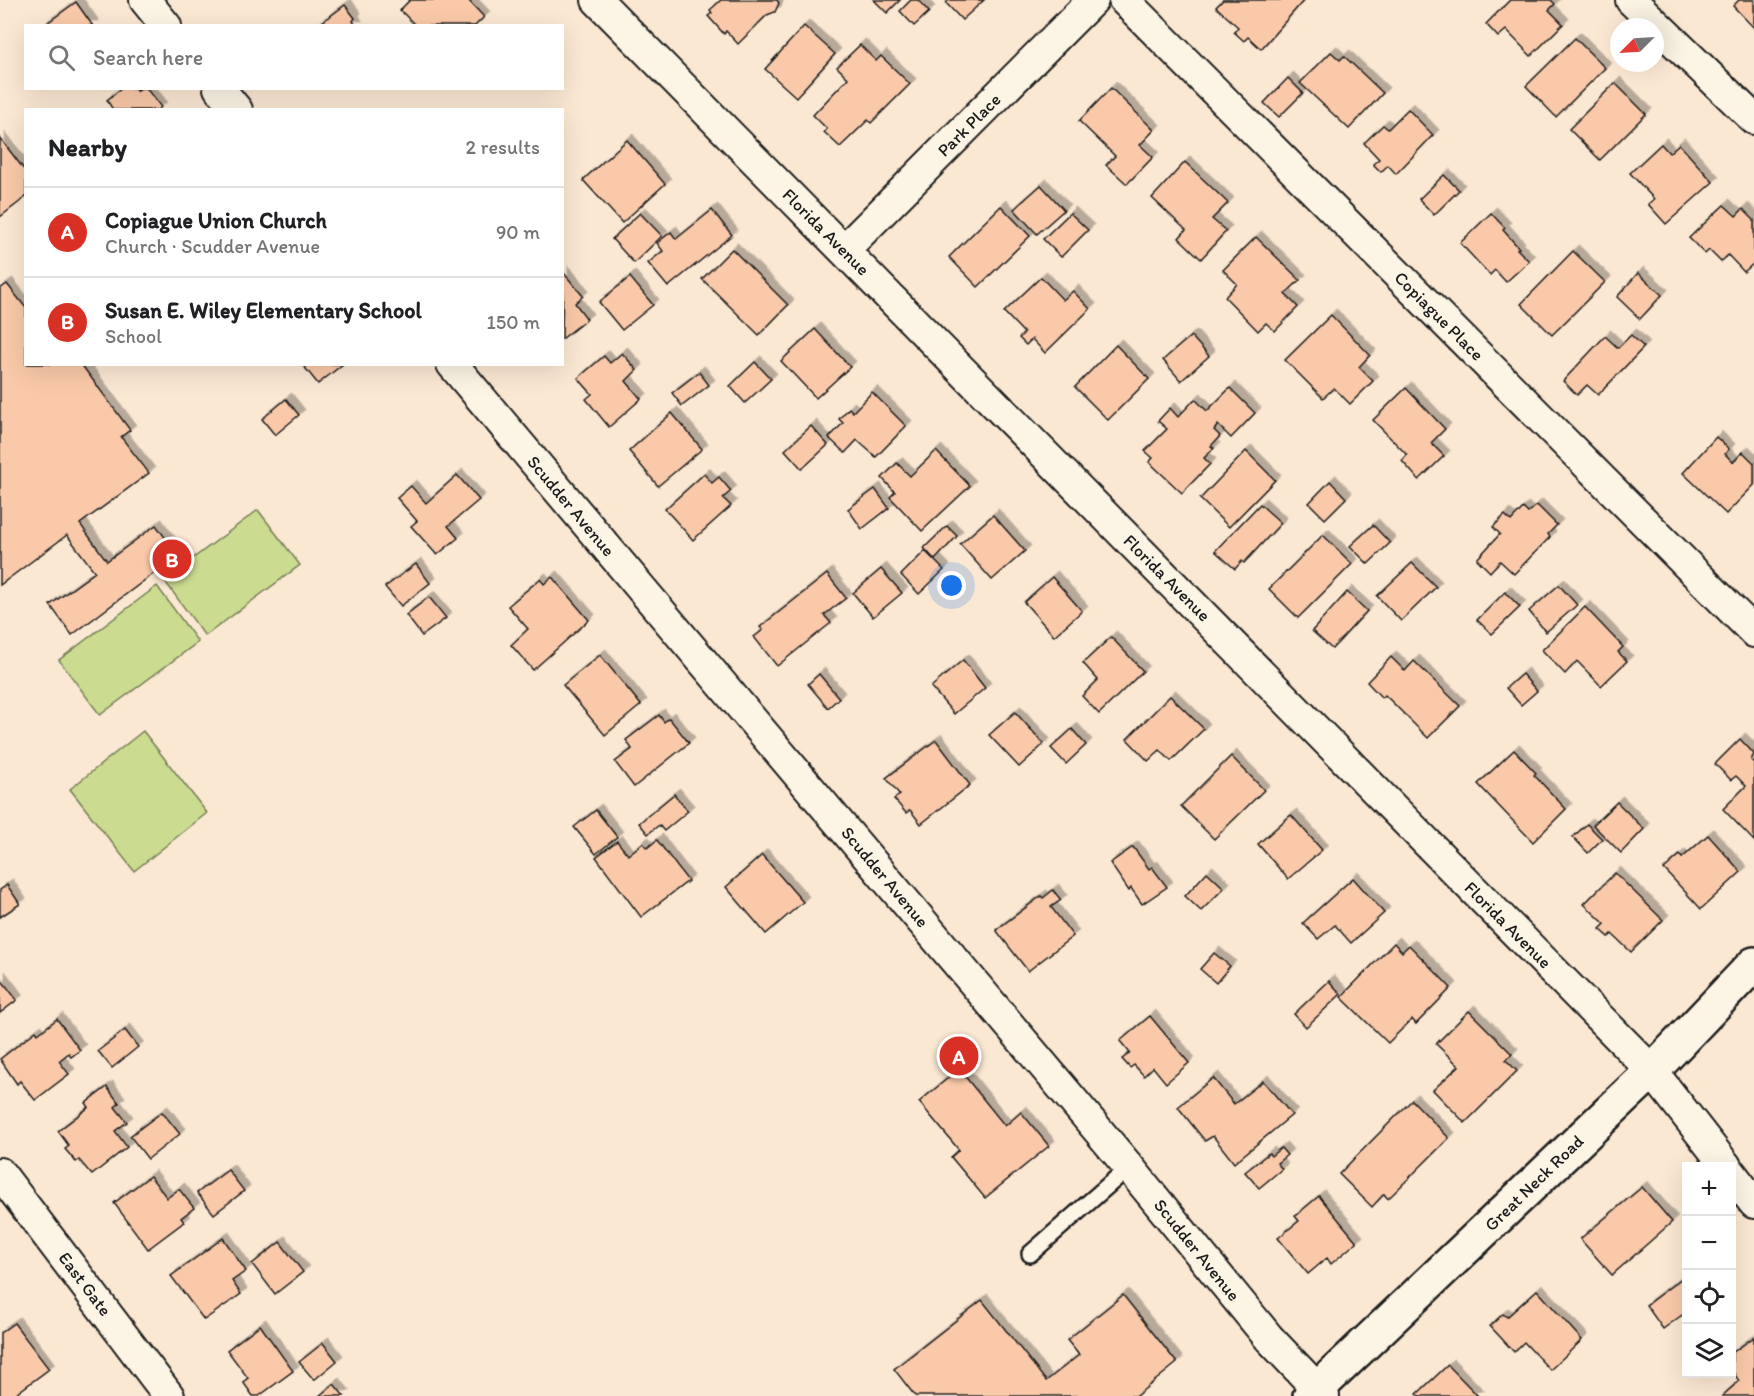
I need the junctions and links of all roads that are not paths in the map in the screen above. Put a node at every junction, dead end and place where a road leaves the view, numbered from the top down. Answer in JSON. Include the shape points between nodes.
{"nodes":[{"id":1,"x":145,"y":0,"type":"edge"},
{"id":2,"x":597,"y":0,"type":"edge"},
{"id":3,"x":1093,"y":0,"type":"edge"},
{"id":4,"x":1124,"y":0,"type":"edge"},
{"id":5,"x":1631,"y":0,"type":"edge"},
{"id":6,"x":164,"y":24,"type":"edge"},
{"id":7,"x":221,"y":90,"type":"edge"},
{"id":8,"x":235,"y":108,"type":"edge"},
{"id":9,"x":1754,"y":119,"type":"edge"},
{"id":10,"x":844,"y":250,"type":"junction"},
{"id":11,"x":454,"y":366,"type":"edge"},
{"id":12,"x":1754,"y":632,"type":"edge"},
{"id":13,"x":1754,"y":964,"type":"edge"},
{"id":14,"x":1652,"y":1071,"type":"junction"},
{"id":15,"x":1722,"y":1162,"type":"edge"},
{"id":16,"x":1130,"y":1167,"type":"junction"},
{"id":17,"x":0,"y":1173,"type":"edge"},
{"id":18,"x":1736,"y":1180,"type":"edge"},
{"id":19,"x":1754,"y":1203,"type":"edge"},
{"id":20,"x":1030,"y":1254,"type":"dead end"},
{"id":21,"x":1317,"y":1394,"type":"edge"},
{"id":22,"x":169,"y":1396,"type":"edge"}],
"edges":[{"from":1,"to":6,"type":"street"},
{"from":2,"to":10,"type":"street","name":"Florida Avenue"},
{"from":3,"to":10,"type":"street","name":"Park Place"},
{"from":4,"to":12,"type":"street","name":"Copiague Place"},
{"from":5,"to":9,"type":"street"},
{"from":7,"to":8,"type":"street"},
{"from":10,"to":14,"type":"street","name":"Florida Avenue"},
{"from":11,"to":16,"type":"street","name":"Scudder Avenue"},
{"from":13,"to":14,"type":"main road","name":"Great Neck Road"},
{"from":14,"to":15,"type":"street","name":"Florida Avenue"},
{"from":14,"to":21,"type":"main road","name":"Great Neck Road"},
{"from":16,"to":20,"type":"lane"},
{"from":16,"to":21,"type":"street","name":"Scudder Avenue"},
{"from":17,"to":22,"type":"street","name":"East Gate"},
{"from":18,"to":19,"type":"street"}]}
